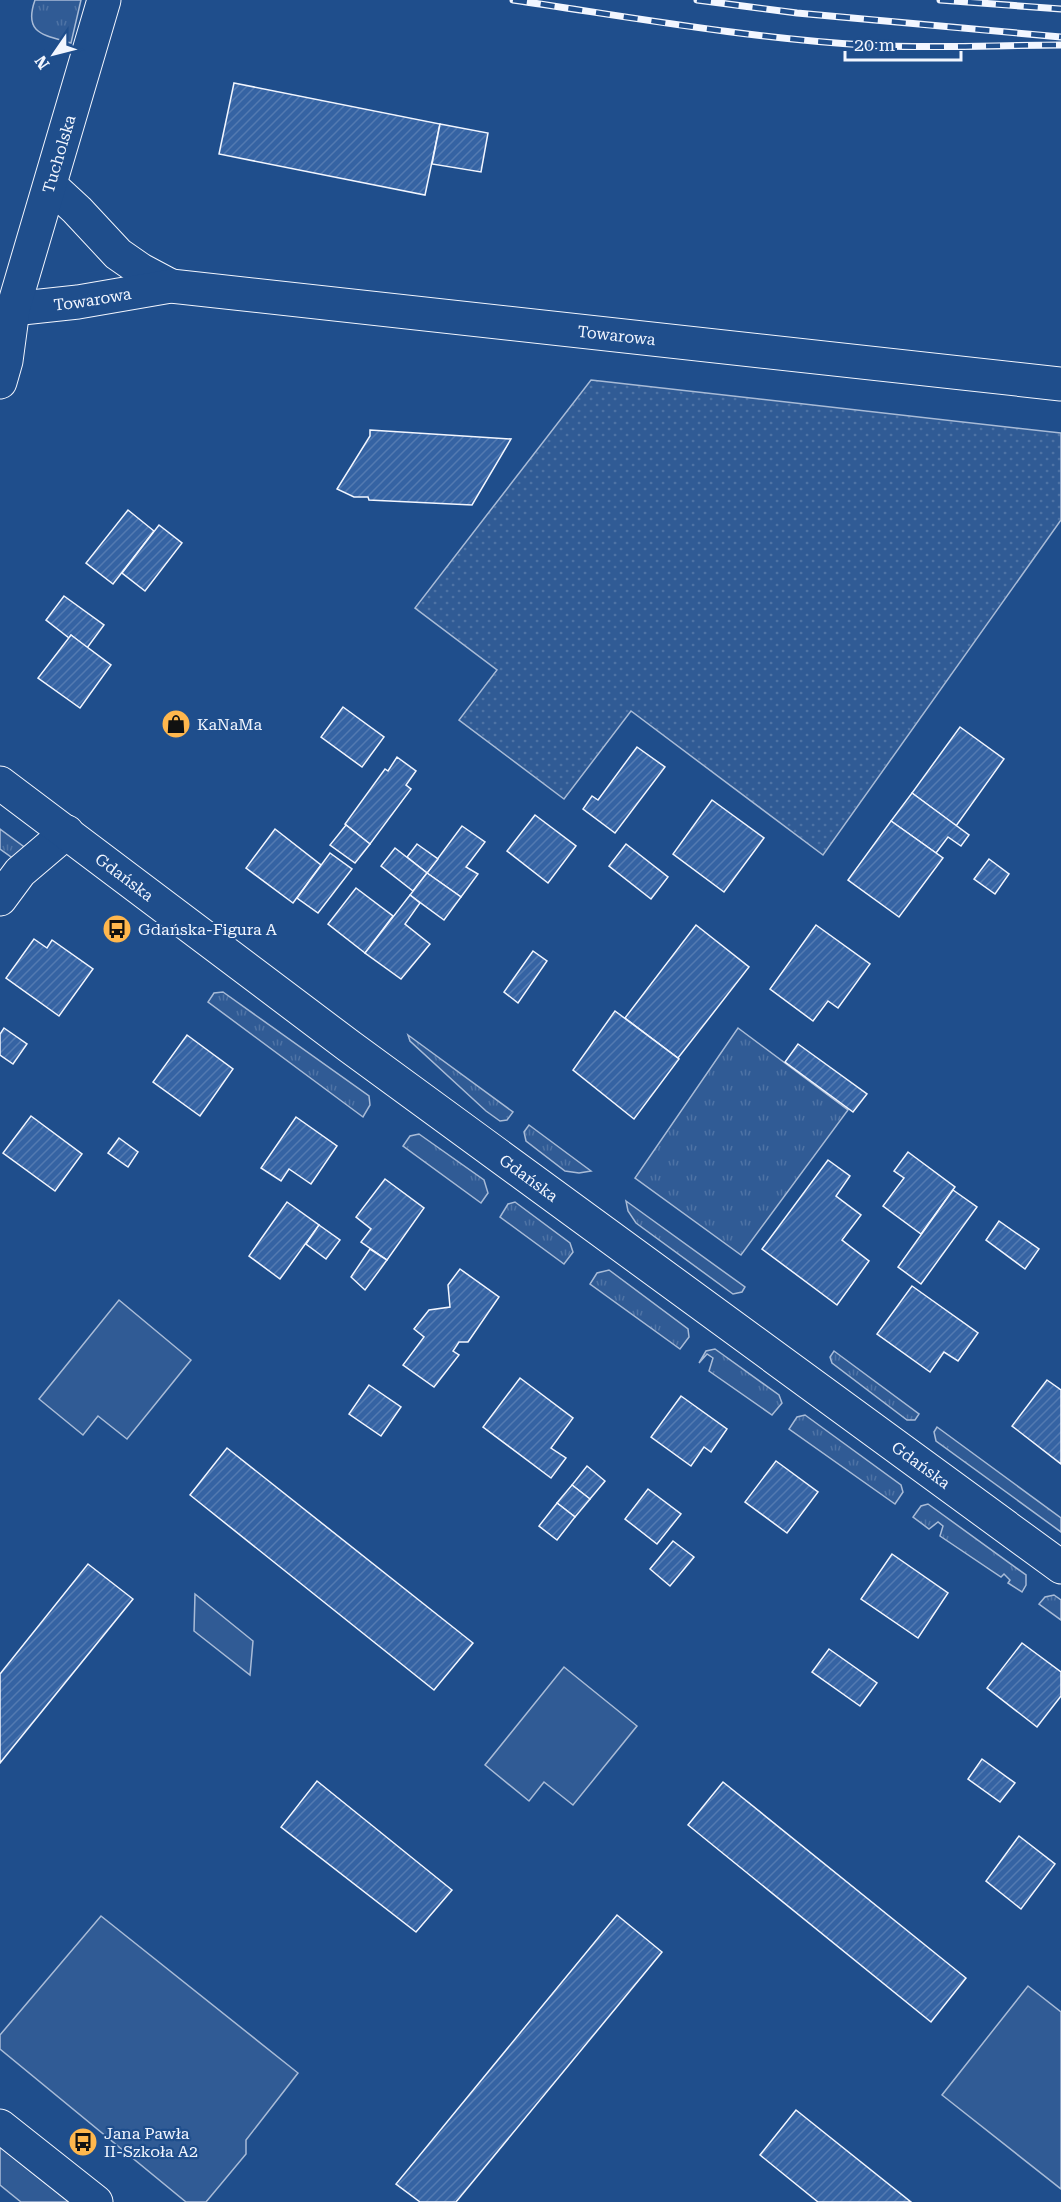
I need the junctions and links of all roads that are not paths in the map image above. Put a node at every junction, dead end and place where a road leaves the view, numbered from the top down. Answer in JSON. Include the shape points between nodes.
{"nodes":[{"id":1,"x":104,"y":0,"type":"edge"},
{"id":2,"x":51,"y":186,"type":"junction"},
{"id":3,"x":171,"y":286,"type":"junction"},
{"id":4,"x":6,"y":317,"type":"edge"},
{"id":5,"x":0,"y":382,"type":"edge"},
{"id":6,"x":1061,"y":384,"type":"edge"},
{"id":7,"x":0,"y":783,"type":"edge"},
{"id":8,"x":67,"y":832,"type":"junction"},
{"id":9,"x":0,"y":900,"type":"edge"},
{"id":10,"x":1061,"y":1567,"type":"edge"},
{"id":11,"x":0,"y":2126,"type":"edge"},
{"id":12,"x":96,"y":2202,"type":"edge"}],
"edges":[{"from":1,"to":2,"type":"main road","name":"Tucholska"},
{"from":2,"to":3,"type":"main road","name":"Towarowa","via":[[118,254]]},
{"from":2,"to":4,"type":"main road","name":"Tucholska"},
{"from":3,"to":4,"type":"main road","name":"Towarowa"},
{"from":3,"to":6,"type":"main road","name":"Towarowa"},
{"from":4,"to":5,"type":"main road","name":"Tucholska","via":[[6,361]]},
{"from":7,"to":8,"type":"main road","name":"Gdańska"},
{"from":8,"to":9,"type":"main road","via":[[20,872]]},
{"from":8,"to":10,"type":"main road","name":"Gdańska","via":[[349,1047]]},
{"from":11,"to":12,"type":"main road"}]}
